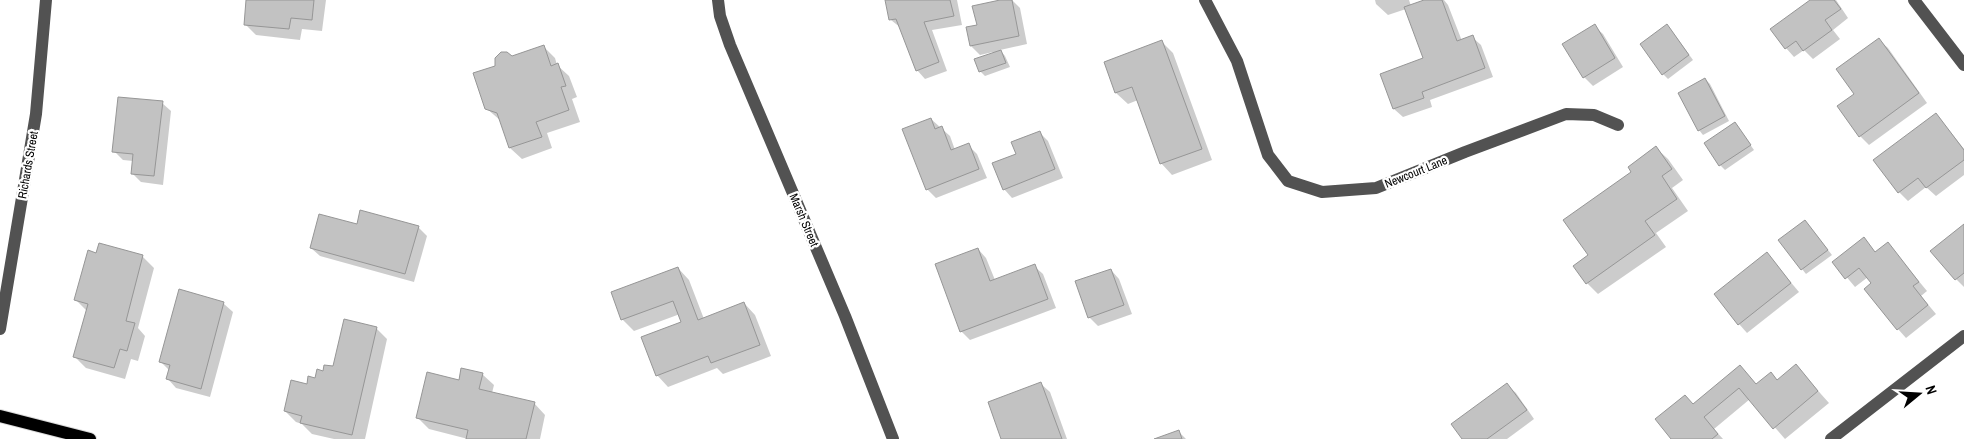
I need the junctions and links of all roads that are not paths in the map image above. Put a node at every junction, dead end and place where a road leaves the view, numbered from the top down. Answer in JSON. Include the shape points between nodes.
{"nodes":[{"id":1,"x":46,"y":0,"type":"edge"},
{"id":2,"x":718,"y":0,"type":"edge"},
{"id":3,"x":1205,"y":0,"type":"edge"},
{"id":4,"x":1914,"y":0,"type":"edge"},
{"id":5,"x":1964,"y":65,"type":"edge"},
{"id":6,"x":1618,"y":125,"type":"dead end"},
{"id":7,"x":0,"y":329,"type":"edge"},
{"id":8,"x":1964,"y":336,"type":"edge"},
{"id":9,"x":0,"y":416,"type":"edge"},
{"id":10,"x":90,"y":439,"type":"edge"},
{"id":11,"x":893,"y":439,"type":"edge"},
{"id":12,"x":1832,"y":439,"type":"edge"}],
"edges":[{"from":1,"to":7,"type":"street","name":"Richards Street","via":[[36,114]]},
{"from":2,"to":11,"type":"street","name":"Marsh Street","via":[[730,45],[845,316]]},
{"from":3,"to":6,"type":"street","name":"Newcourt Lane","via":[[1237,61],[1268,155],[1288,181],[1322,192],[1376,188],[1566,114],[1594,115]]},
{"from":4,"to":5,"type":"street"},
{"from":8,"to":12,"type":"street"},
{"from":9,"to":10,"type":"main road"}]}
